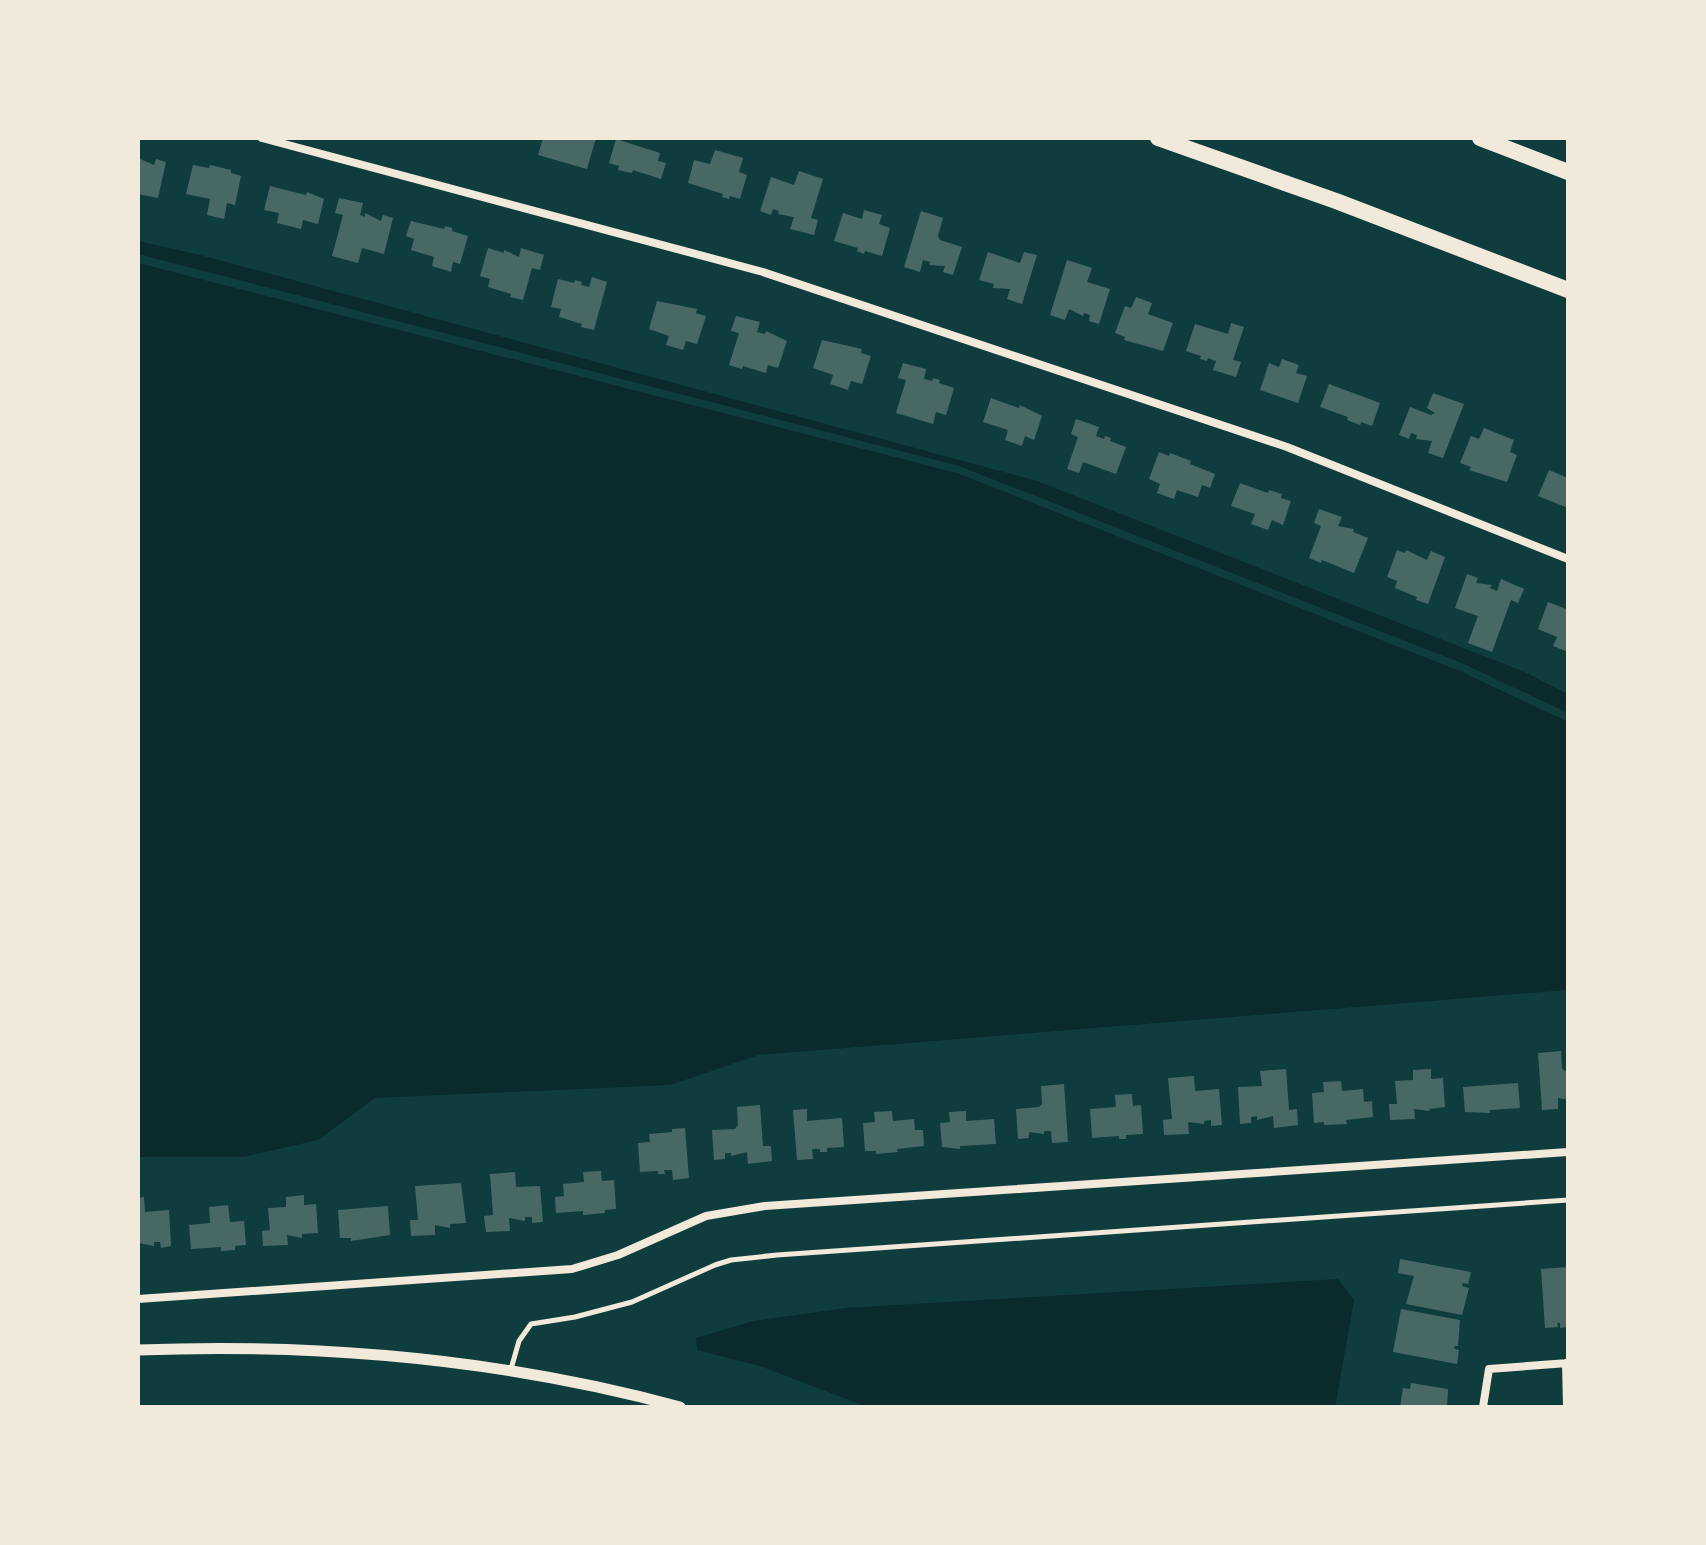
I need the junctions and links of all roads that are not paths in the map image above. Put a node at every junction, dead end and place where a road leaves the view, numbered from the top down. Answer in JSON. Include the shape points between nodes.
{"nodes":[{"id":1,"x":262,"y":138,"type":"edge"},
{"id":2,"x":1158,"y":138,"type":"edge"},
{"id":3,"x":1480,"y":138,"type":"edge"},
{"id":4,"x":1568,"y":172,"type":"edge"},
{"id":5,"x":1568,"y":290,"type":"edge"},
{"id":6,"x":1568,"y":559,"type":"edge"},
{"id":7,"x":1568,"y":1152,"type":"edge"},
{"id":8,"x":1568,"y":1200,"type":"edge"},
{"id":9,"x":138,"y":1299,"type":"edge"},
{"id":10,"x":138,"y":1350,"type":"edge"},
{"id":11,"x":1567,"y":1363,"type":"edge"},
{"id":12,"x":511,"y":1369,"type":"junction"},
{"id":13,"x":680,"y":1407,"type":"edge"},
{"id":14,"x":1483,"y":1407,"type":"edge"},
{"id":15,"x":1567,"y":1407,"type":"edge"}],
"edges":[{"from":1,"to":6,"type":"street","via":[[763,272],[1287,447]]},
{"from":2,"to":5,"type":"highway"},
{"from":3,"to":4,"type":"highway"},
{"from":7,"to":9,"type":"street","via":[[754,1207],[706,1216],[572,1269]]},
{"from":8,"to":12,"type":"lane","via":[[731,1260],[632,1302],[531,1324],[519,1341]]},
{"from":10,"to":12,"type":"street","via":[[290,1348]]},
{"from":11,"to":14,"type":"street","via":[[1489,1369]]},
{"from":11,"to":15,"type":"street"},
{"from":12,"to":13,"type":"street"}]}
